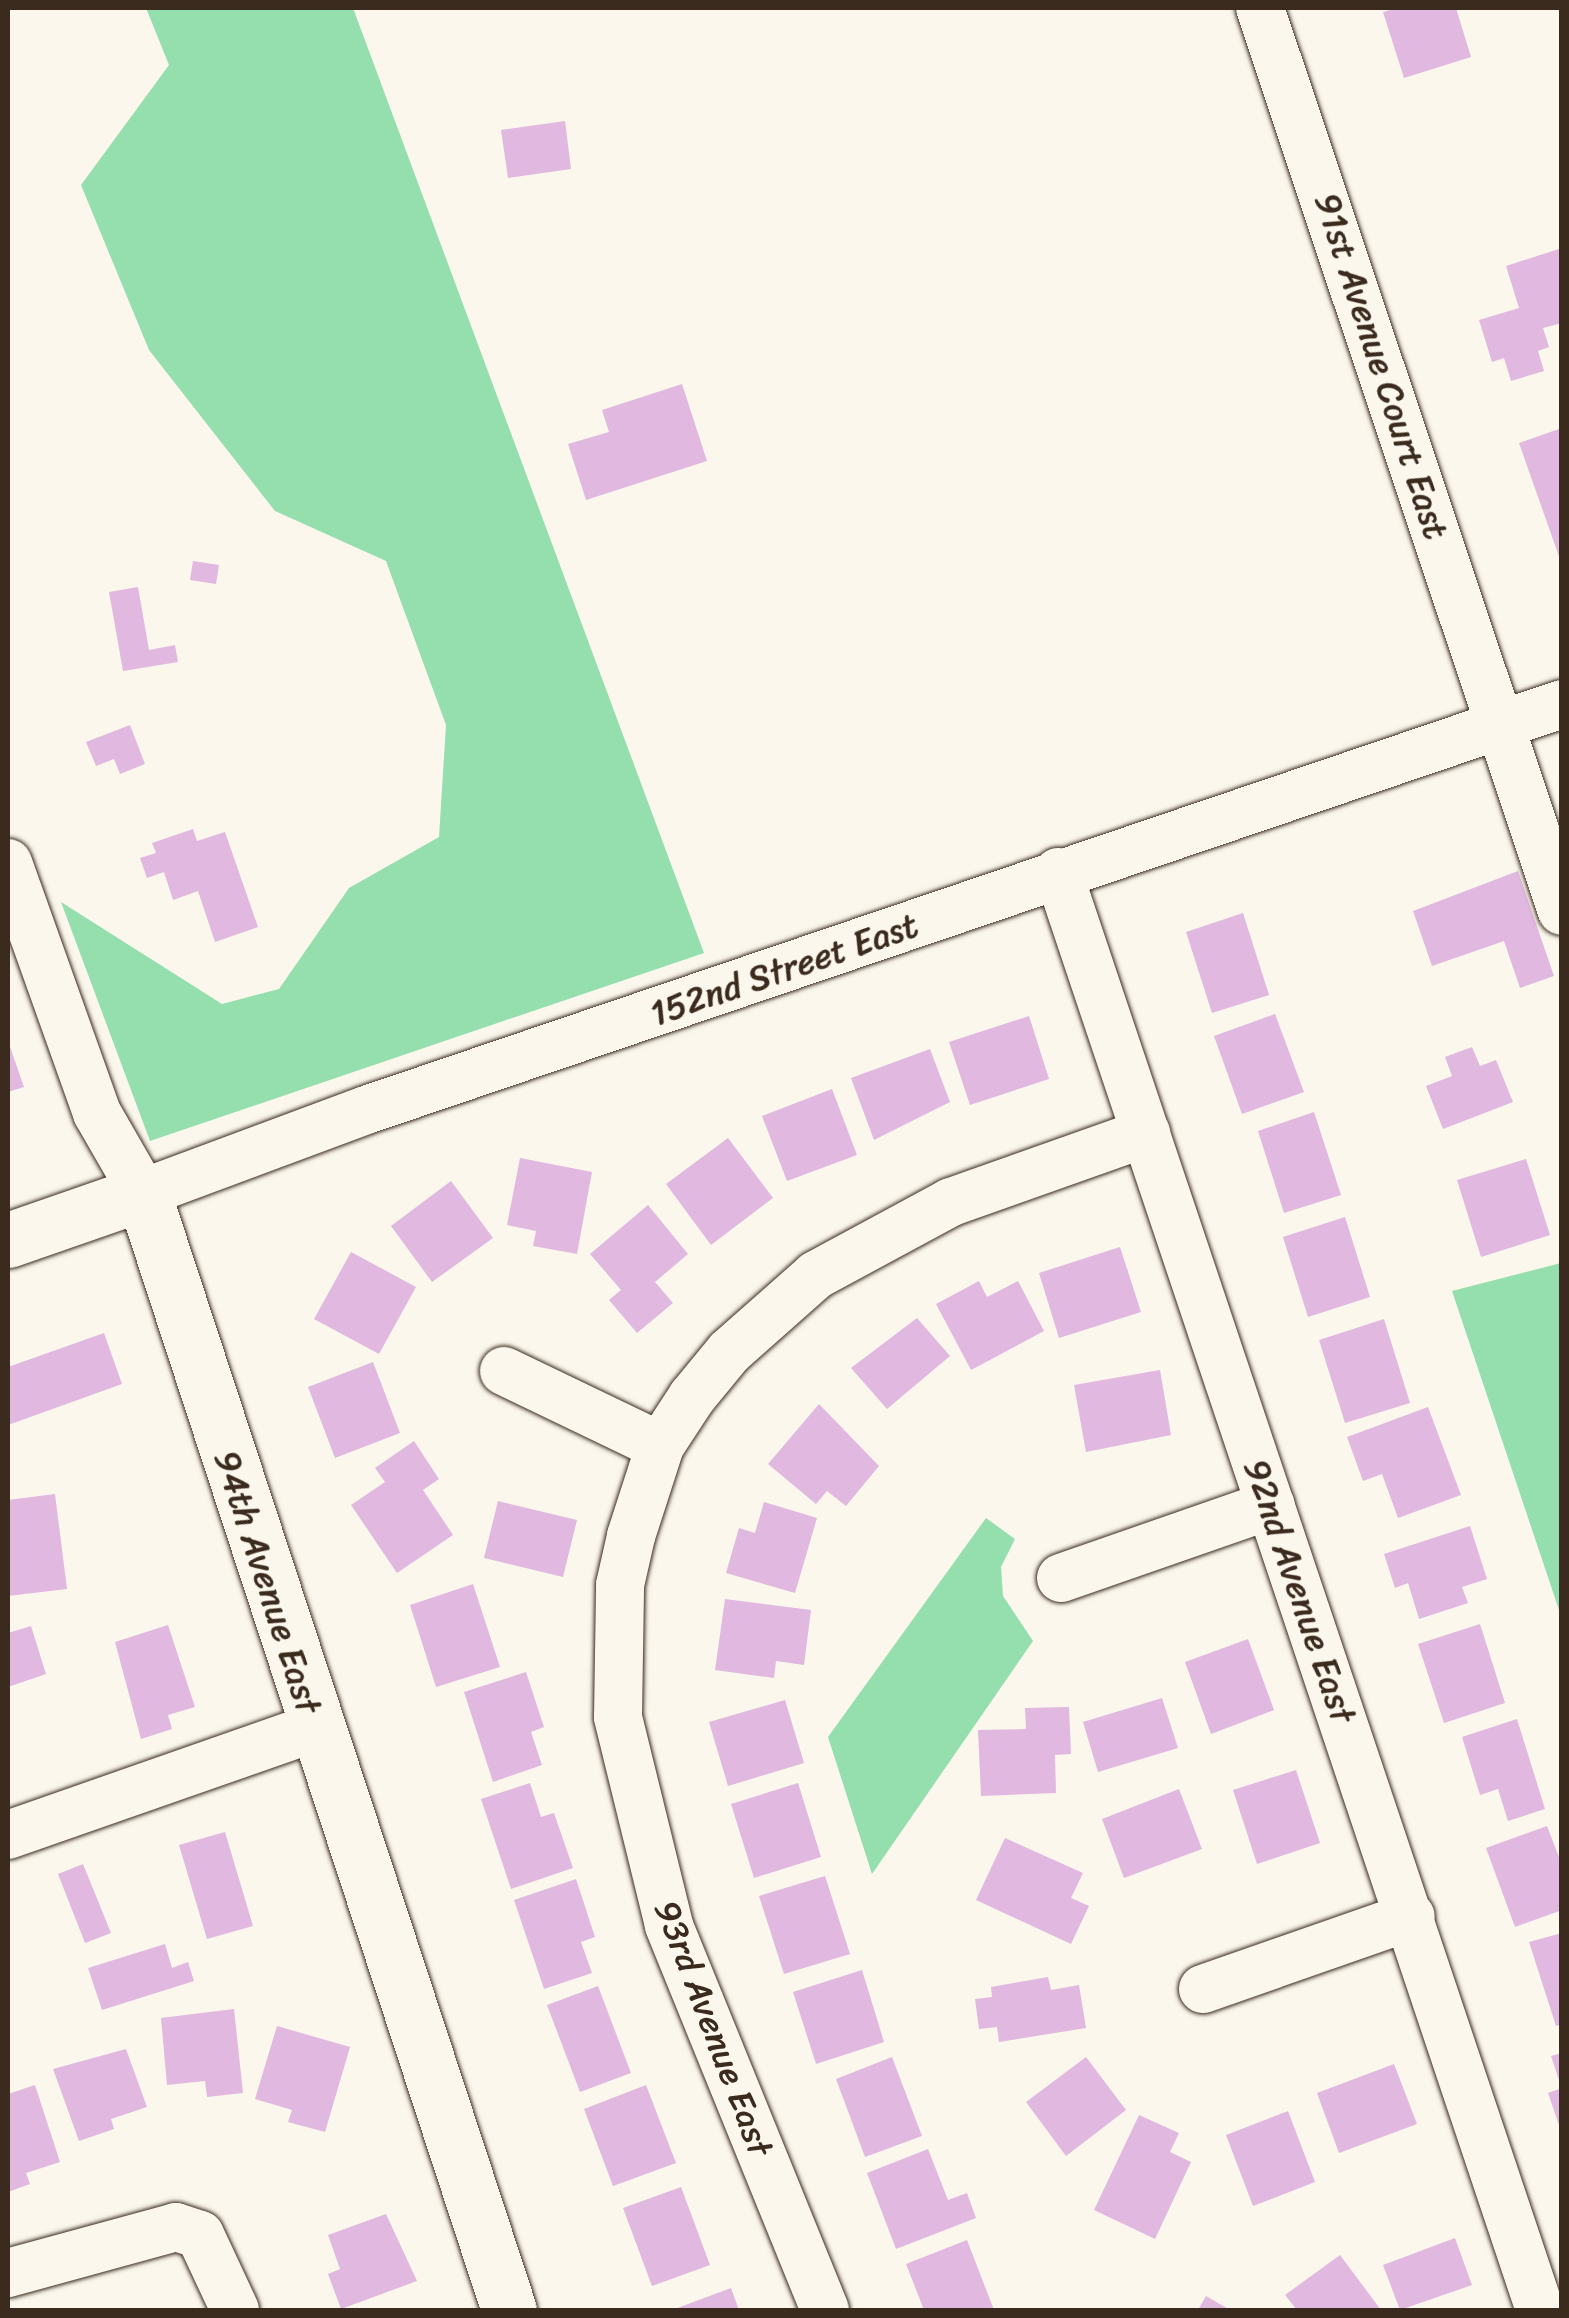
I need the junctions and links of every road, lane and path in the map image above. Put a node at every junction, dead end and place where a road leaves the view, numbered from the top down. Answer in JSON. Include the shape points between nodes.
{"nodes":[{"id":1,"x":1260,"y":8,"type":"edge"},
{"id":2,"x":1562,"y":704,"type":"edge"},
{"id":3,"x":1501,"y":726,"type":"junction"},
{"id":4,"x":8,"y":862,"type":"edge"},
{"id":5,"x":1058,"y":872,"type":"junction"},
{"id":6,"x":1562,"y":911,"type":"edge"},
{"id":7,"x":1146,"y":1132,"type":"junction"},
{"id":8,"x":144,"y":1193,"type":"junction"},
{"id":9,"x":8,"y":1240,"type":"edge"},
{"id":10,"x":504,"y":1371,"type":"dead end"},
{"id":11,"x":660,"y":1446,"type":"junction"},
{"id":12,"x":1271,"y":1506,"type":"junction"},
{"id":13,"x":1061,"y":1578,"type":"dead end"},
{"id":14,"x":314,"y":1728,"type":"junction"},
{"id":15,"x":8,"y":1836,"type":"edge"},
{"id":16,"x":1410,"y":1916,"type":"junction"},
{"id":17,"x":1203,"y":1990,"type":"dead end"},
{"id":18,"x":8,"y":2273,"type":"edge"},
{"id":19,"x":235,"y":2310,"type":"edge"},
{"id":20,"x":508,"y":2310,"type":"edge"},
{"id":21,"x":824,"y":2310,"type":"edge"},
{"id":22,"x":1540,"y":2310,"type":"edge"}],
"edges":[{"from":1,"to":3,"type":"street","name":"91st Avenue Court East"},
{"from":2,"to":3,"type":"street","name":"152nd Street East"},
{"from":3,"to":5,"type":"street","name":"152nd Street East"},
{"from":3,"to":6,"type":"street","name":"91st Avenue Court East"},
{"from":4,"to":8,"type":"street","name":"94th Avenue East","via":[[97,1113]]},
{"from":5,"to":7,"type":"street","name":"92nd Avenue East"},
{"from":5,"to":8,"type":"street","name":"152nd Street East"},
{"from":7,"to":11,"type":"street","via":[[951,1202],[859,1247],[816,1275],[730,1352]]},
{"from":7,"to":12,"type":"street","name":"92nd Avenue East"},
{"from":8,"to":9,"type":"main road","name":"152nd Street East"},
{"from":8,"to":14,"type":"main road","name":"94th Avenue East"},
{"from":10,"to":11,"type":"street"},
{"from":11,"to":21,"type":"street","name":"93rd Avenue East","via":[[620,1585],[618,1717],[669,1925]]},
{"from":12,"to":13,"type":"street"},
{"from":12,"to":16,"type":"street","name":"92nd Avenue East"},
{"from":14,"to":15,"type":"street"},
{"from":14,"to":20,"type":"main road","name":"94th Avenue East"},
{"from":16,"to":17,"type":"street"},
{"from":16,"to":22,"type":"street","name":"92nd Avenue East"},
{"from":18,"to":19,"type":"street","via":[[176,2227],[200,2235]]}]}
